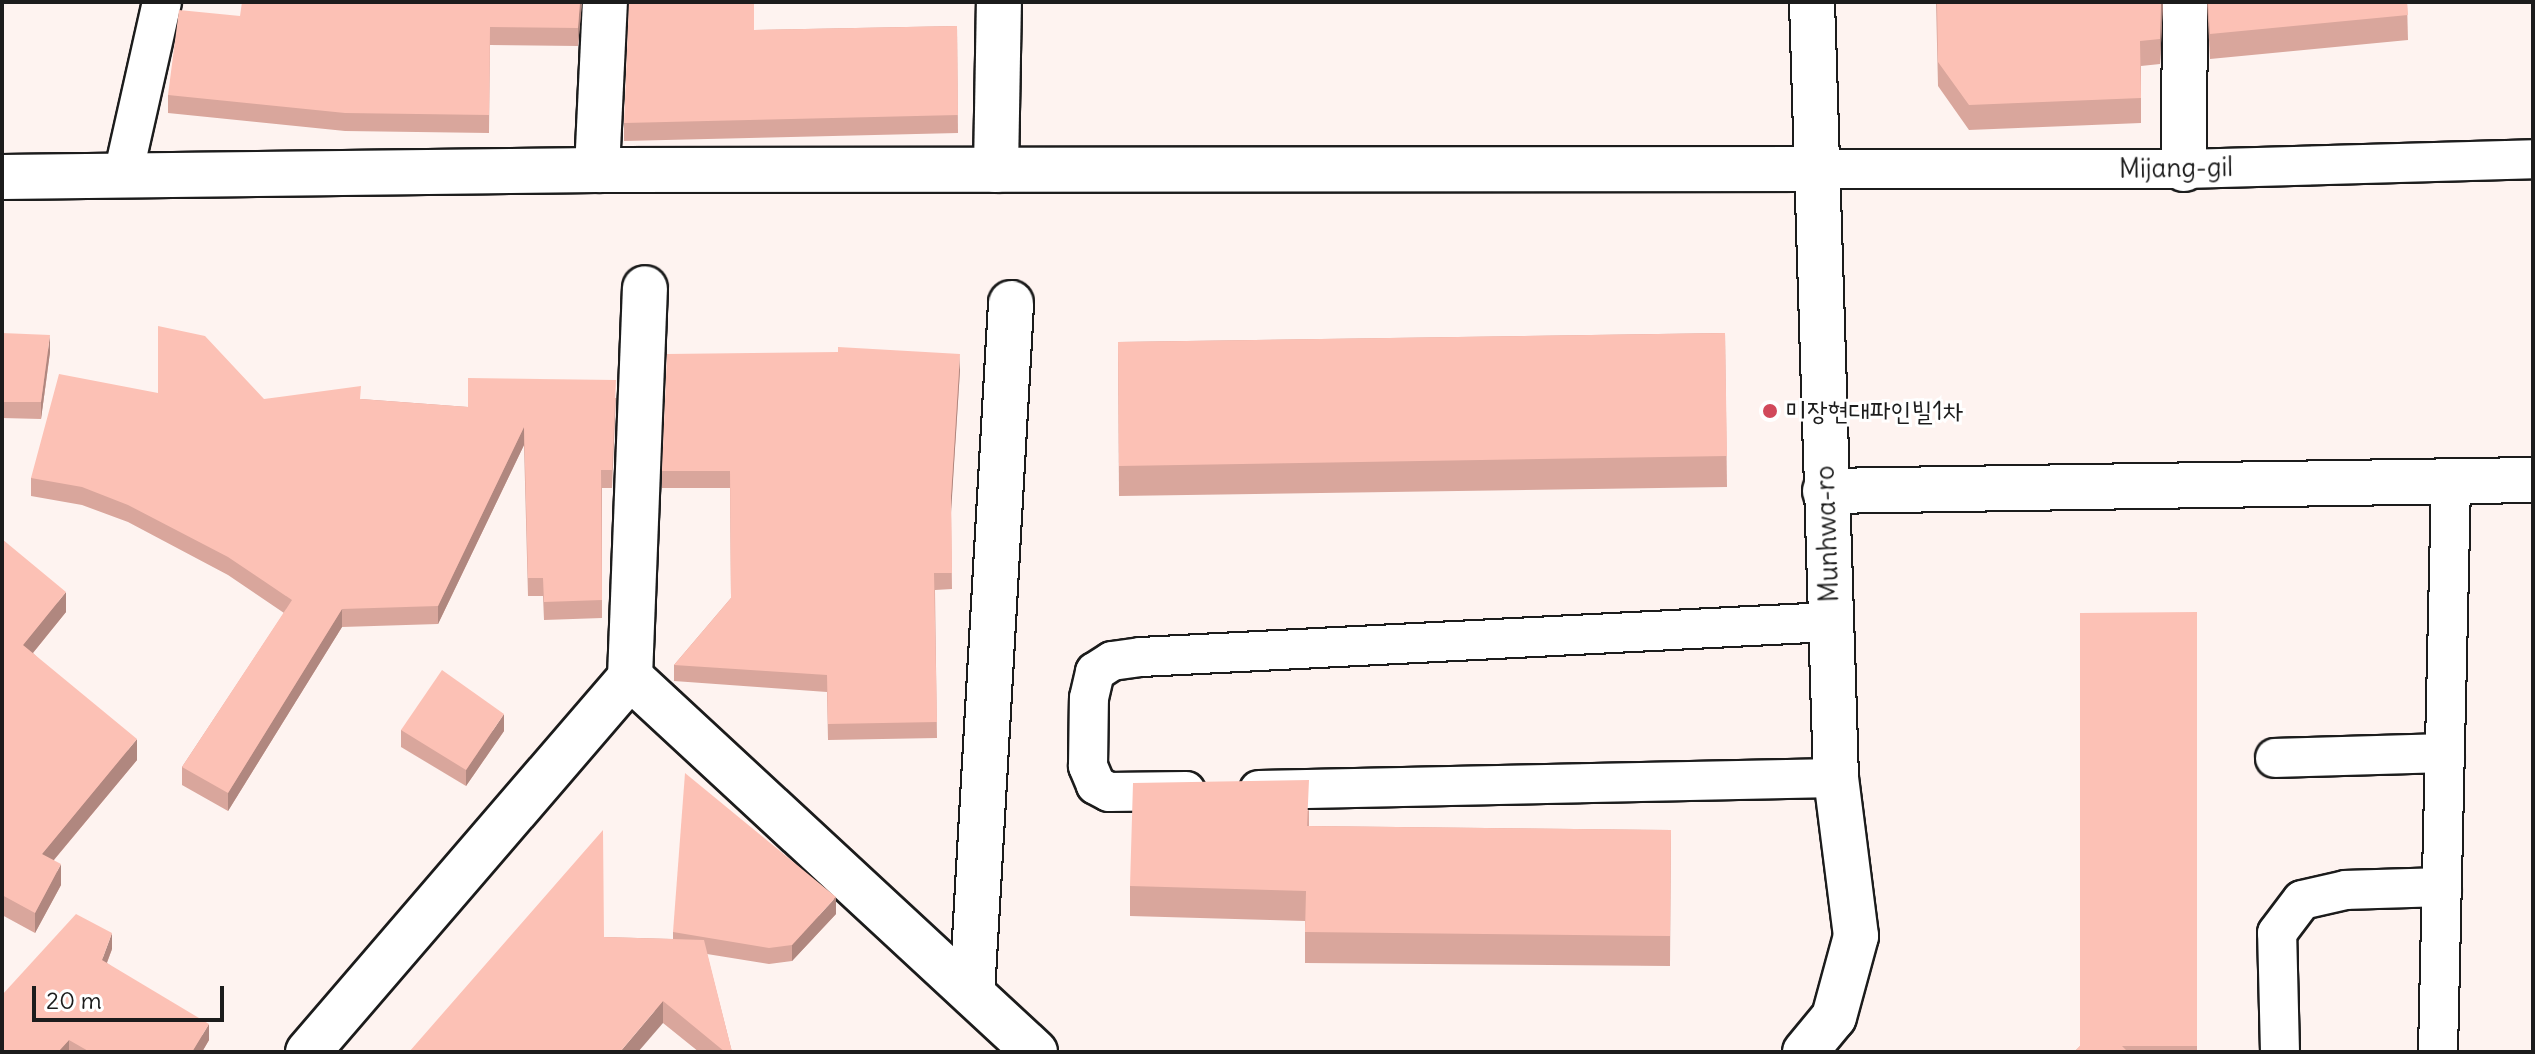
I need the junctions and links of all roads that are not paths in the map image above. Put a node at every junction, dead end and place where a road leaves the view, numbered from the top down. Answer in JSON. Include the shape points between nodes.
{"nodes":[{"id":1,"x":162,"y":2,"type":"edge"},
{"id":2,"x":605,"y":2,"type":"edge"},
{"id":3,"x":999,"y":2,"type":"edge"},
{"id":4,"x":1812,"y":2,"type":"edge"},
{"id":5,"x":2185,"y":2,"type":"edge"},
{"id":6,"x":2533,"y":159,"type":"edge"},
{"id":7,"x":1819,"y":169,"type":"junction"},
{"id":8,"x":2184,"y":169,"type":"junction"},
{"id":9,"x":597,"y":170,"type":"junction"},
{"id":10,"x":996,"y":170,"type":"junction"},
{"id":11,"x":123,"y":175,"type":"junction"},
{"id":12,"x":2,"y":177,"type":"edge"},
{"id":13,"x":645,"y":288,"type":"dead end"},
{"id":14,"x":1011,"y":303,"type":"dead end"},
{"id":15,"x":2533,"y":480,"type":"edge"},
{"id":16,"x":2451,"y":484,"type":"junction"},
{"id":17,"x":1825,"y":491,"type":"junction"},
{"id":18,"x":1830,"y":622,"type":"junction"},
{"id":19,"x":630,"y":677,"type":"junction"},
{"id":20,"x":2445,"y":753,"type":"junction"},
{"id":21,"x":2275,"y":758,"type":"dead end"},
{"id":22,"x":1836,"y":778,"type":"junction"},
{"id":23,"x":2442,"y":887,"type":"junction"},
{"id":24,"x":972,"y":993,"type":"junction"},
{"id":25,"x":308,"y":1052,"type":"edge"},
{"id":26,"x":1035,"y":1052,"type":"edge"},
{"id":27,"x":1805,"y":1052,"type":"edge"},
{"id":28,"x":2280,"y":1052,"type":"edge"},
{"id":29,"x":2438,"y":1052,"type":"edge"}],
"edges":[{"from":1,"to":11,"type":"lane"},
{"from":2,"to":9,"type":"street"},
{"from":3,"to":10,"type":"street"},
{"from":4,"to":7,"type":"street","name":"Munhwa-ro"},
{"from":5,"to":8,"type":"street"},
{"from":6,"to":8,"type":"lane","name":"Mijang-gil"},
{"from":7,"to":8,"type":"lane","name":"Mijang-gil"},
{"from":7,"to":10,"type":"street"},
{"from":7,"to":17,"type":"street","name":"Munhwa-ro"},
{"from":9,"to":10,"type":"street"},
{"from":9,"to":11,"type":"street"},
{"from":11,"to":12,"type":"street"},
{"from":13,"to":19,"type":"street"},
{"from":14,"to":24,"type":"street"},
{"from":15,"to":16,"type":"street"},
{"from":16,"to":17,"type":"street"},
{"from":16,"to":20,"type":"lane"},
{"from":17,"to":18,"type":"street","name":"Munhwa-ro"},
{"from":18,"to":22,"type":"street","name":"Munhwa-ro"},
{"from":18,"to":22,"type":"lane","via":[[1112,661],[1095,672],[1089,698],[1088,766],[1096,785],[1109,792]]},
{"from":19,"to":24,"type":"street"},
{"from":19,"to":25,"type":"street"},
{"from":20,"to":21,"type":"lane"},
{"from":20,"to":23,"type":"lane"},
{"from":22,"to":27,"type":"street","name":"Munhwa-ro","via":[[1856,936],[1834,1017]]},
{"from":23,"to":28,"type":"lane","via":[[2346,890],[2302,900],[2277,933]]},
{"from":23,"to":29,"type":"lane"},
{"from":24,"to":26,"type":"street"}]}
